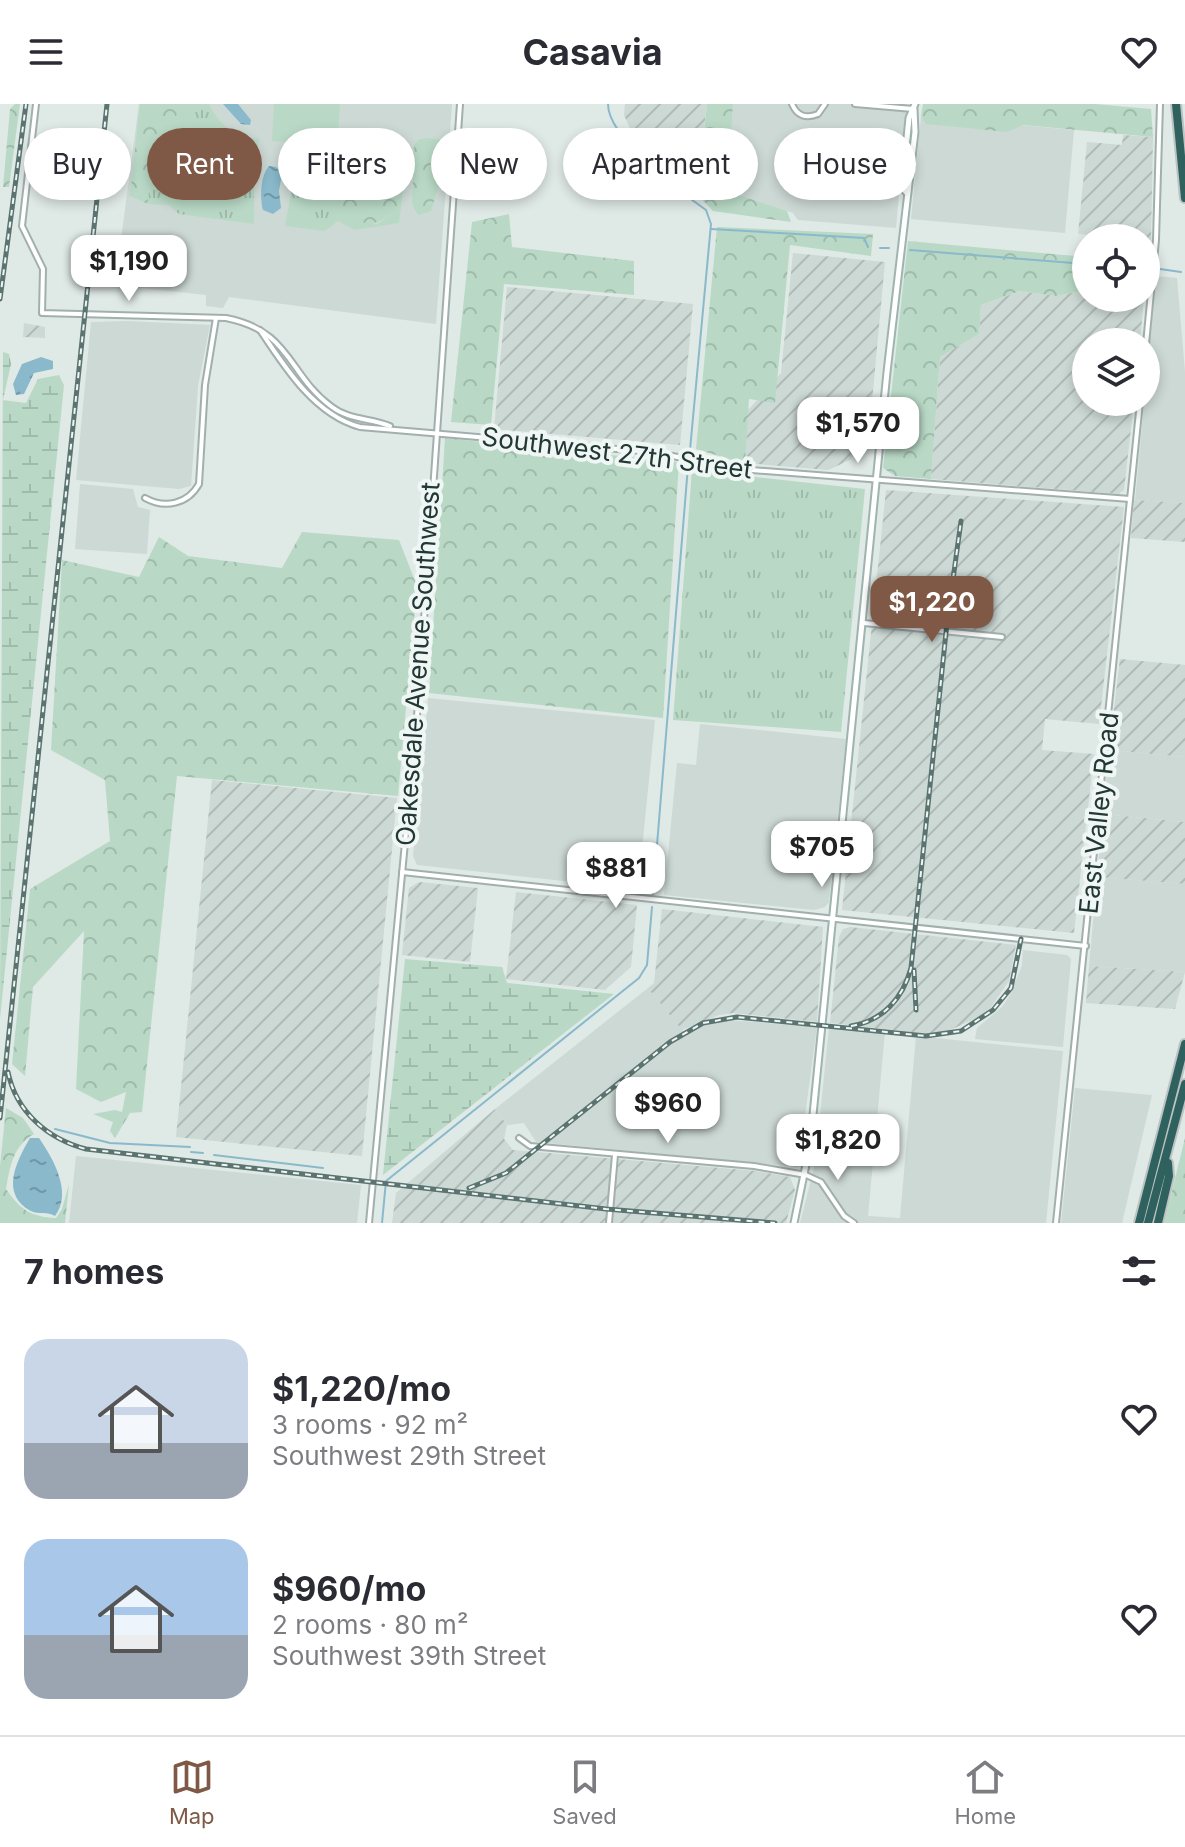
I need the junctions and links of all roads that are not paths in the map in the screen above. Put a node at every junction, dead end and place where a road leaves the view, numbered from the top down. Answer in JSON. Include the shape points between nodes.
{"nodes":[{"id":1,"x":36,"y":104,"type":"edge"},
{"id":2,"x":460,"y":104,"type":"edge"},
{"id":3,"x":792,"y":104,"type":"edge"},
{"id":4,"x":825,"y":104,"type":"edge"},
{"id":5,"x":855,"y":104,"type":"edge"},
{"id":6,"x":1160,"y":104,"type":"edge"},
{"id":7,"x":1176,"y":104,"type":"edge"},
{"id":8,"x":914,"y":106,"type":"edge"},
{"id":9,"x":1185,"y":198,"type":"edge"},
{"id":10,"x":216,"y":318,"type":"junction"},
{"id":11,"x":1148,"y":328,"type":"edge"},
{"id":12,"x":1139,"y":416,"type":"edge"},
{"id":13,"x":437,"y":431,"type":"junction"},
{"id":14,"x":879,"y":481,"type":"junction"},
{"id":15,"x":145,"y":498,"type":"dead end"},
{"id":16,"x":1130,"y":499,"type":"junction"},
{"id":17,"x":864,"y":623,"type":"junction"},
{"id":18,"x":1002,"y":637,"type":"dead end"},
{"id":19,"x":402,"y":872,"type":"junction"},
{"id":20,"x":833,"y":919,"type":"junction"},
{"id":21,"x":1086,"y":946,"type":"junction"},
{"id":22,"x":1185,"y":1044,"type":"edge"},
{"id":23,"x":1185,"y":1084,"type":"edge"},
{"id":24,"x":1185,"y":1100,"type":"edge"},
{"id":25,"x":519,"y":1138,"type":"dead end"},
{"id":26,"x":615,"y":1155,"type":"junction"},
{"id":27,"x":806,"y":1175,"type":"junction"},
{"id":28,"x":369,"y":1223,"type":"edge"},
{"id":29,"x":609,"y":1223,"type":"edge"},
{"id":30,"x":794,"y":1223,"type":"edge"},
{"id":31,"x":854,"y":1223,"type":"edge"},
{"id":32,"x":1056,"y":1223,"type":"edge"},
{"id":33,"x":1136,"y":1223,"type":"edge"},
{"id":34,"x":1152,"y":1223,"type":"edge"}],
"edges":[{"from":1,"to":10,"type":"street","name":"Southwest 27th Street","via":[[22,230],[43,269],[42,313]]},
{"from":2,"to":13,"type":"street","name":"Oakesdale Avenue Southwest"},
{"from":3,"to":4,"type":"street","via":[[806,117],[818,114]]},
{"from":5,"to":8,"type":"street"},
{"from":6,"to":11,"type":"street"},
{"from":7,"to":9,"type":"highway"},
{"from":8,"to":14,"type":"main road"},
{"from":10,"to":13,"type":"street","name":"Southwest 27th Street","via":[[260,330],[328,413],[360,427]]},
{"from":10,"to":15,"type":"street","via":[[205,385],[199,484],[178,503]]},
{"from":12,"to":16,"type":"street","name":"East Valley Road"},
{"from":13,"to":14,"type":"street","name":"Southwest 27th Street"},
{"from":13,"to":19,"type":"street","name":"Oakesdale Avenue Southwest"},
{"from":14,"to":16,"type":"street","name":"Southwest 27th Street"},
{"from":14,"to":17,"type":"main road"},
{"from":16,"to":21,"type":"street","name":"East Valley Road"},
{"from":17,"to":18,"type":"street"},
{"from":17,"to":20,"type":"main road"},
{"from":19,"to":20,"type":"street"},
{"from":19,"to":28,"type":"street","name":"Oakesdale Avenue Southwest"},
{"from":20,"to":21,"type":"street"},
{"from":20,"to":27,"type":"main road"},
{"from":21,"to":32,"type":"street","name":"East Valley Road"},
{"from":22,"to":33,"type":"highway"},
{"from":23,"to":34,"type":"highway"},
{"from":24,"to":34,"type":"highway","via":[[1169,1176]]},
{"from":25,"to":26,"type":"street","via":[[530,1146]]},
{"from":26,"to":27,"type":"street"},
{"from":26,"to":29,"type":"street"},
{"from":27,"to":30,"type":"main road"},
{"from":27,"to":31,"type":"street","via":[[821,1182]]}]}
